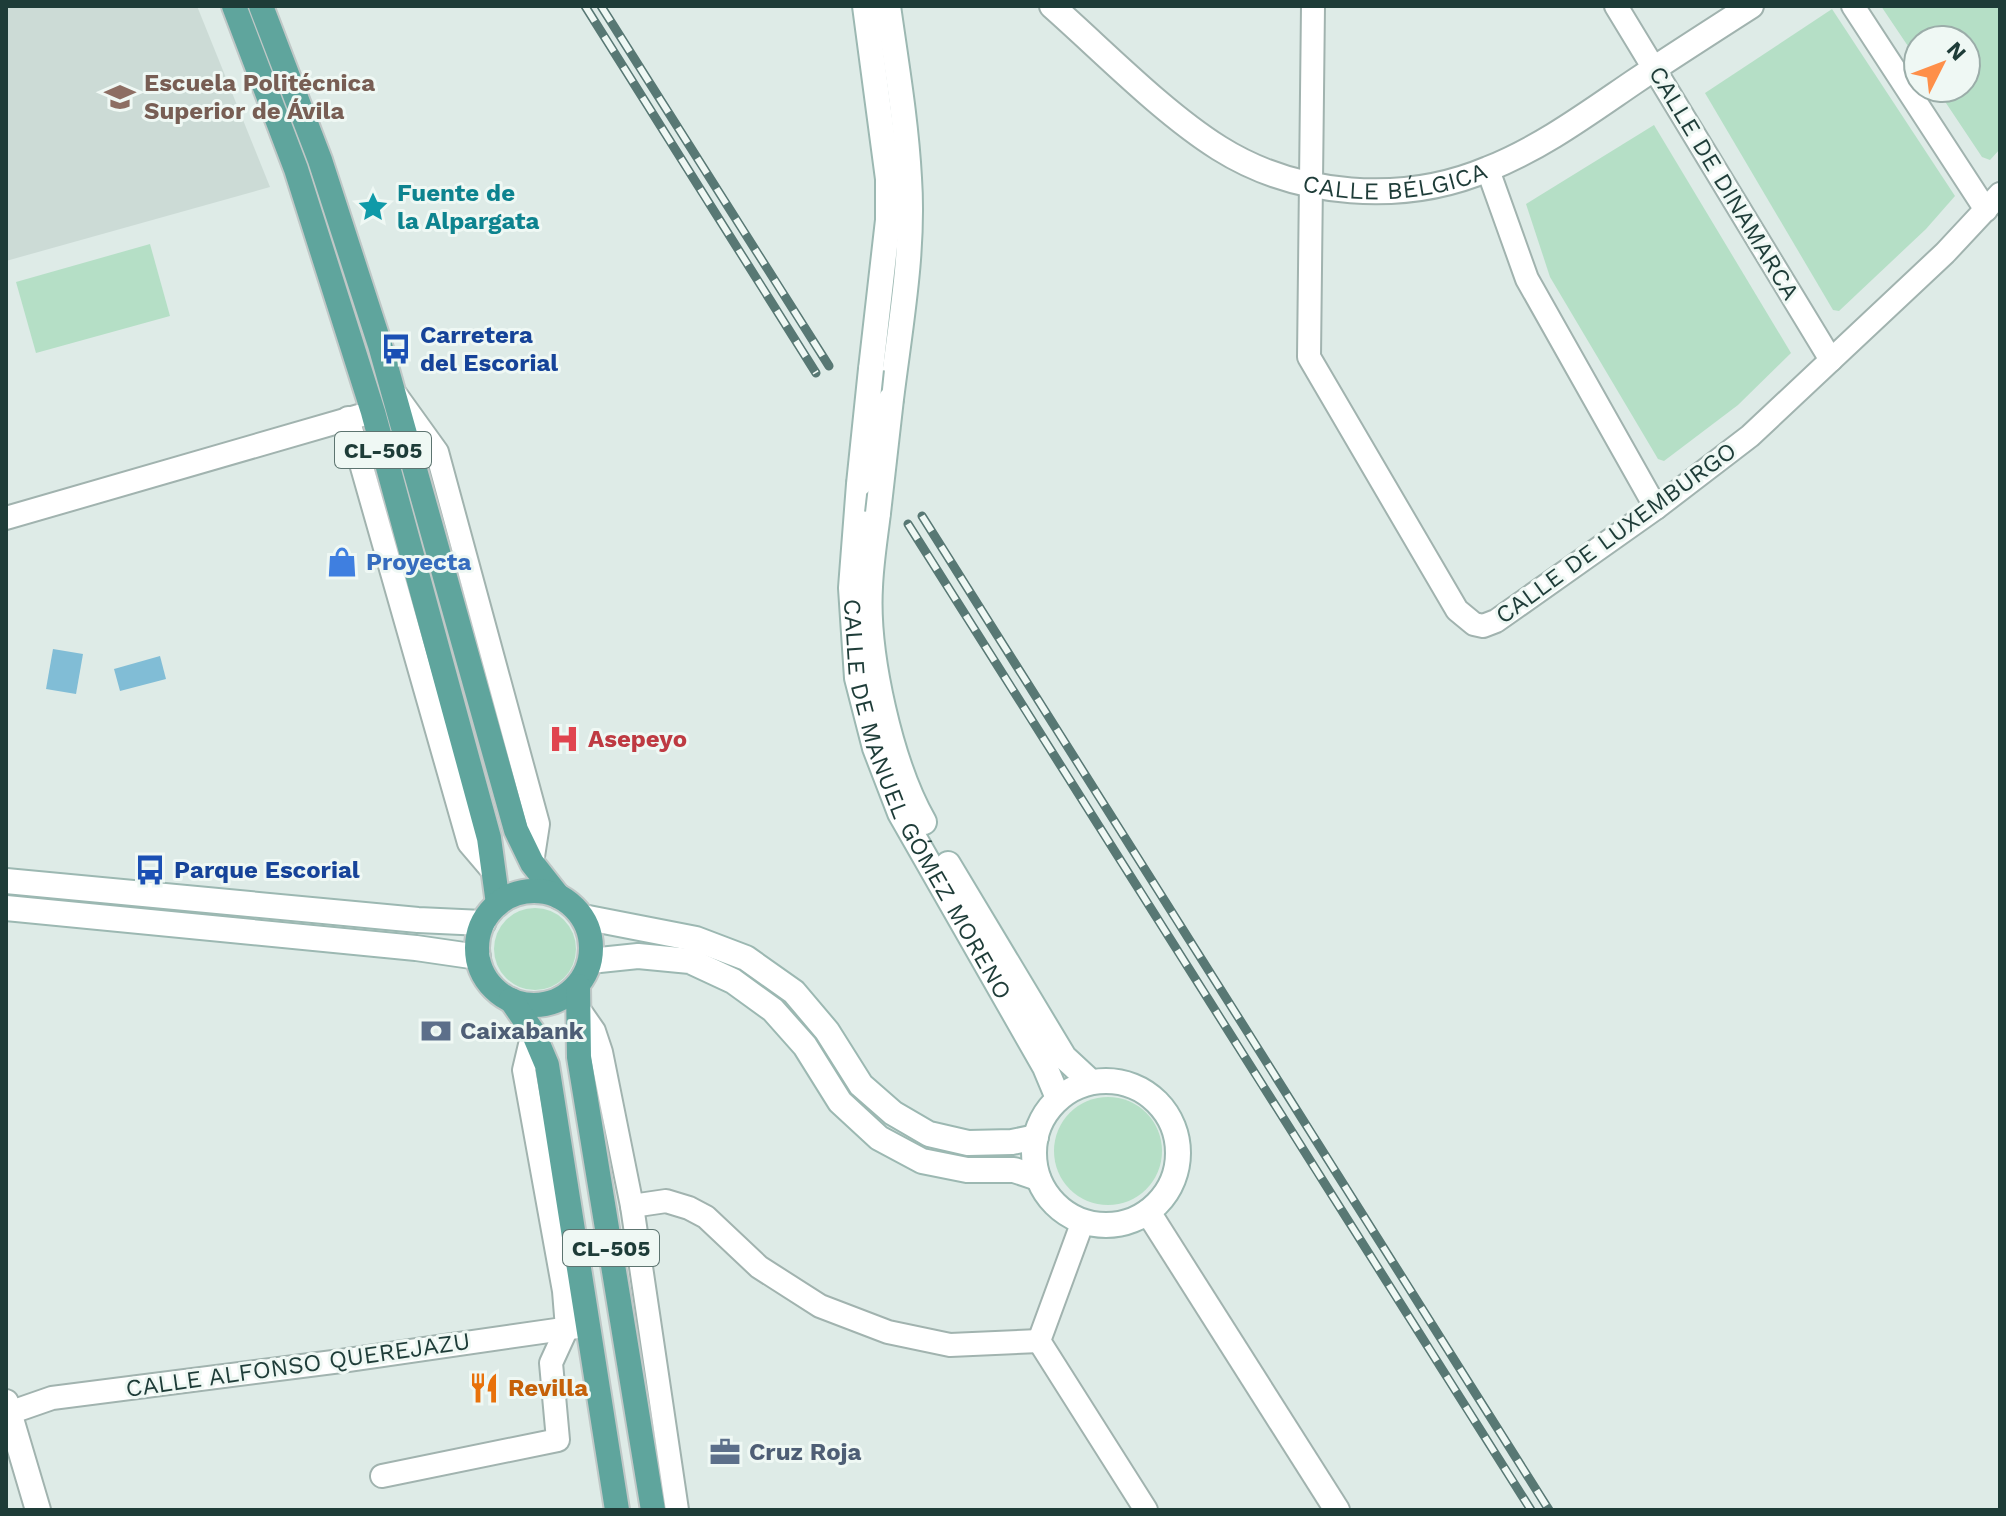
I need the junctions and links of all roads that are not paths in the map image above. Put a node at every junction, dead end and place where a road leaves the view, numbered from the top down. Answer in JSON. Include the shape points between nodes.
{"nodes":[{"id":1,"x":234,"y":6,"type":"edge"},
{"id":2,"x":261,"y":6,"type":"edge"},
{"id":3,"x":865,"y":6,"type":"edge"},
{"id":4,"x":888,"y":6,"type":"edge"},
{"id":5,"x":1052,"y":6,"type":"edge"},
{"id":6,"x":1313,"y":6,"type":"edge"},
{"id":7,"x":1616,"y":6,"type":"edge"},
{"id":8,"x":1751,"y":6,"type":"edge"},
{"id":9,"x":1853,"y":6,"type":"edge"},
{"id":10,"x":1654,"y":68,"type":"junction"},
{"id":11,"x":1488,"y":170,"type":"junction"},
{"id":12,"x":1312,"y":186,"type":"junction"},
{"id":13,"x":1993,"y":202,"type":"edge"},
{"id":14,"x":1831,"y":360,"type":"junction"},
{"id":15,"x":373,"y":412,"type":"junction"},
{"id":16,"x":348,"y":418,"type":"junction"},
{"id":17,"x":1656,"y":508,"type":"junction"},
{"id":18,"x":6,"y":518,"type":"edge"},
{"id":19,"x":492,"y":870,"type":"junction"},
{"id":20,"x":6,"y":881,"type":"edge"},
{"id":21,"x":558,"y":896,"type":"junction"},
{"id":22,"x":6,"y":908,"type":"edge"},
{"id":23,"x":490,"y":913,"type":"junction"},
{"id":24,"x":583,"y":917,"type":"junction"},
{"id":25,"x":478,"y":957,"type":"junction"},
{"id":26,"x":590,"y":961,"type":"junction"},
{"id":27,"x":578,"y":997,"type":"junction"},
{"id":28,"x":511,"y":1000,"type":"junction"},
{"id":29,"x":1091,"y":1082,"type":"junction"},
{"id":30,"x":1058,"y":1098,"type":"junction"},
{"id":31,"x":1036,"y":1137,"type":"junction"},
{"id":32,"x":1038,"y":1178,"type":"junction"},
{"id":33,"x":632,"y":1206,"type":"junction"},
{"id":34,"x":1148,"y":1212,"type":"junction"},
{"id":35,"x":1083,"y":1221,"type":"junction"},
{"id":36,"x":578,"y":1327,"type":"junction"},
{"id":37,"x":1039,"y":1341,"type":"junction"},
{"id":38,"x":7,"y":1409,"type":"edge"},
{"id":39,"x":382,"y":1476,"type":"dead end"},
{"id":40,"x":38,"y":1510,"type":"edge"},
{"id":41,"x":617,"y":1510,"type":"edge"},
{"id":42,"x":653,"y":1510,"type":"edge"},
{"id":43,"x":677,"y":1510,"type":"edge"},
{"id":44,"x":1146,"y":1510,"type":"edge"},
{"id":45,"x":1337,"y":1510,"type":"edge"}],
"edges":[{"from":1,"to":15,"type":"main road","number":"CL-505","via":[[296,169]]},
{"from":2,"to":21,"type":"main road","number":"CL-505","via":[[320,160],[393,391],[516,830],[532,863]]},
{"from":3,"to":30,"type":"main road","name":"CALLE DE MANUEL GÓMEZ MORENO","bridge":true,"via":[[888,179],[888,220],[851,588],[857,678],[875,748],[900,813]]},
{"from":4,"to":29,"type":"main road","name":"CALLE DE MANUEL GÓMEZ MORENO","bridge":true,"via":[[910,217],[870,590],[875,668],[892,743],[915,806],[1064,1057]]},
{"from":5,"to":12,"type":"main road","name":"CALLE BÉLGICA","via":[[1219,148],[1274,175]]},
{"from":6,"to":12,"type":"street"},
{"from":7,"to":10,"type":"street","name":"CALLE DE DINAMARCA"},
{"from":8,"to":10,"type":"main road","name":"CALLE BÉLGICA"},
{"from":9,"to":13,"type":"street"},
{"from":10,"to":11,"type":"main road","name":"CALLE BÉLGICA","via":[[1539,145]]},
{"from":10,"to":14,"type":"street","name":"CALLE DE DINAMARCA"},
{"from":11,"to":12,"type":"main road","name":"CALLE BÉLGICA","via":[[1395,190]]},
{"from":11,"to":17,"type":"street","via":[[1527,279]]},
{"from":12,"to":17,"type":"street","name":"CALLE DE LUXEMBURGO","via":[[1309,357],[1466,619],[1483,626],[1496,621]]},
{"from":13,"to":14,"type":"street","name":"CALLE DE LUXEMBURGO"},
{"from":14,"to":17,"type":"street","name":"CALLE DE LUXEMBURGO","via":[[1750,436]]},
{"from":15,"to":16,"type":"street"},
{"from":15,"to":19,"type":"main road","number":"CL-505","via":[[489,838]]},
{"from":16,"to":18,"type":"street"},
{"from":16,"to":19,"type":"street","via":[[469,843]]},
{"from":19,"to":23,"type":"main road","number":"CL-505"},
{"from":20,"to":23,"type":"main road","via":[[418,920]]},
{"from":21,"to":23,"type":"main road","via":[[527,891],[511,895]]},
{"from":21,"to":24,"type":"main road"},
{"from":22,"to":25,"type":"main road"},
{"from":23,"to":25,"type":"main road","number":"CL-505","via":[[478,940]]},
{"from":24,"to":26,"type":"main road","via":[[591,938]]},
{"from":24,"to":31,"type":"main road","via":[[696,939],[746,958],[794,992],[861,1085],[893,1113],[929,1134],[968,1143]]},
{"from":25,"to":28,"type":"main road","number":"CL-505","via":[[489,983]]},
{"from":26,"to":27,"type":"main road","number":"CL-505"},
{"from":26,"to":32,"type":"main road","via":[[638,956],[690,961],[733,981],[773,1010],[805,1046],[840,1102],[879,1138],[922,1161],[967,1170],[1014,1170]]},
{"from":27,"to":28,"type":"main road","via":[[529,1005]]},
{"from":27,"to":33,"type":"street","via":[[601,1052]]},
{"from":27,"to":42,"type":"main road","number":"CL-505","via":[[579,1057]]},
{"from":28,"to":36,"type":"main road","number":"CL-505","via":[[547,1065]]},
{"from":29,"to":30,"type":"main road"},
{"from":29,"to":34,"type":"main road","via":[[1112,1080],[1153,1097],[1176,1134],[1174,1177]]},
{"from":30,"to":31,"type":"main road"},
{"from":31,"to":32,"type":"main road"},
{"from":32,"to":35,"type":"main road","via":[[1056,1204]]},
{"from":33,"to":37,"type":"street","via":[[666,1201],[689,1208],[706,1217],[759,1267],[820,1306],[888,1332],[950,1345]]},
{"from":33,"to":43,"type":"street"},
{"from":34,"to":35,"type":"main road","via":[[1128,1222]]},
{"from":34,"to":45,"type":"main road"},
{"from":35,"to":37,"type":"street"},
{"from":36,"to":38,"type":"street","name":"CALLE ALFONSO QUEREJAZU","via":[[52,1398]]},
{"from":36,"to":39,"type":"street","via":[[551,1363],[558,1440]]},
{"from":36,"to":41,"type":"main road","number":"CL-505"},
{"from":37,"to":44,"type":"street"},
{"from":38,"to":40,"type":"main road"}]}
